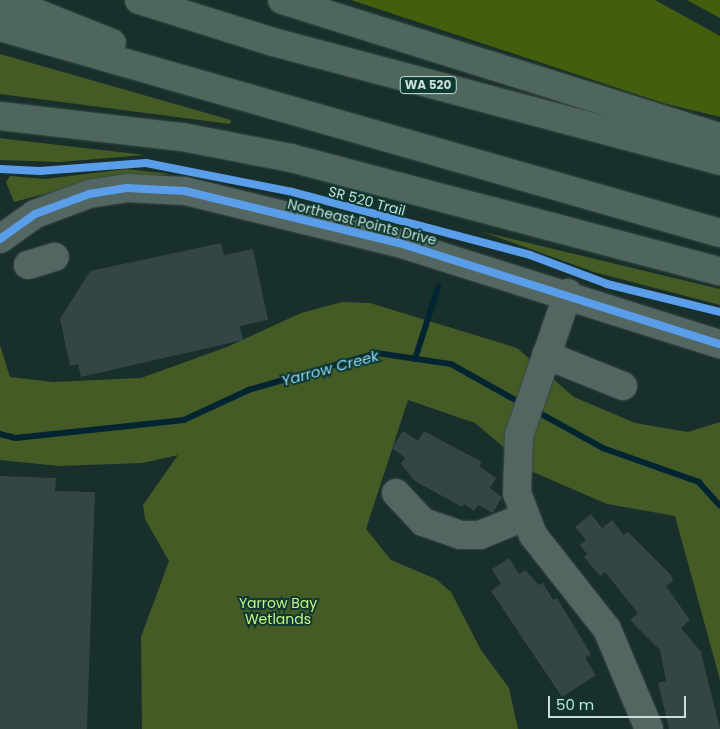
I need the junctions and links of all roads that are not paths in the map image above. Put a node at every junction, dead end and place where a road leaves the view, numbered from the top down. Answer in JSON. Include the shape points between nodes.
{"nodes":[{"id":1,"x":4,"y":0,"type":"edge"},
{"id":2,"x":139,"y":0,"type":"edge"},
{"id":3,"x":282,"y":0,"type":"edge"},
{"id":4,"x":0,"y":27,"type":"edge"},
{"id":5,"x":259,"y":101,"type":"junction"},
{"id":6,"x":0,"y":116,"type":"edge"},
{"id":7,"x":720,"y":137,"type":"edge"},
{"id":8,"x":720,"y":161,"type":"edge"},
{"id":9,"x":720,"y":233,"type":"edge"},
{"id":10,"x":0,"y":239,"type":"edge"},
{"id":11,"x":55,"y":257,"type":"dead end"},
{"id":12,"x":28,"y":265,"type":"dead end"},
{"id":13,"x":720,"y":271,"type":"edge"},
{"id":14,"x":568,"y":293,"type":"junction"},
{"id":15,"x":720,"y":344,"type":"edge"},
{"id":16,"x":546,"y":355,"type":"junction"},
{"id":17,"x":623,"y":386,"type":"dead end"},
{"id":18,"x":396,"y":493,"type":"dead end"},
{"id":19,"x":524,"y":517,"type":"junction"},
{"id":20,"x":650,"y":729,"type":"edge"}],
"edges":[{"from":1,"to":5,"type":"highway"},
{"from":2,"to":8,"type":"highway","number":"WA 520","via":[[273,42]]},
{"from":3,"to":7,"type":"highway"},
{"from":4,"to":5,"type":"highway"},
{"from":5,"to":9,"type":"highway"},
{"from":6,"to":13,"type":"highway","via":[[182,137],[291,158]]},
{"from":10,"to":14,"type":"street","name":"Northeast Points Drive","via":[[35,214],[71,199],[108,190],[166,188],[399,243]]},
{"from":11,"to":12,"type":"street"},
{"from":14,"to":15,"type":"street","name":"Northeast Points Drive"},
{"from":14,"to":16,"type":"street"},
{"from":16,"to":17,"type":"street"},
{"from":16,"to":19,"type":"street","via":[[526,413],[516,460],[517,494]]},
{"from":18,"to":19,"type":"street","via":[[423,522],[460,535],[480,534]]},
{"from":19,"to":20,"type":"street","via":[[607,629]]}]}
